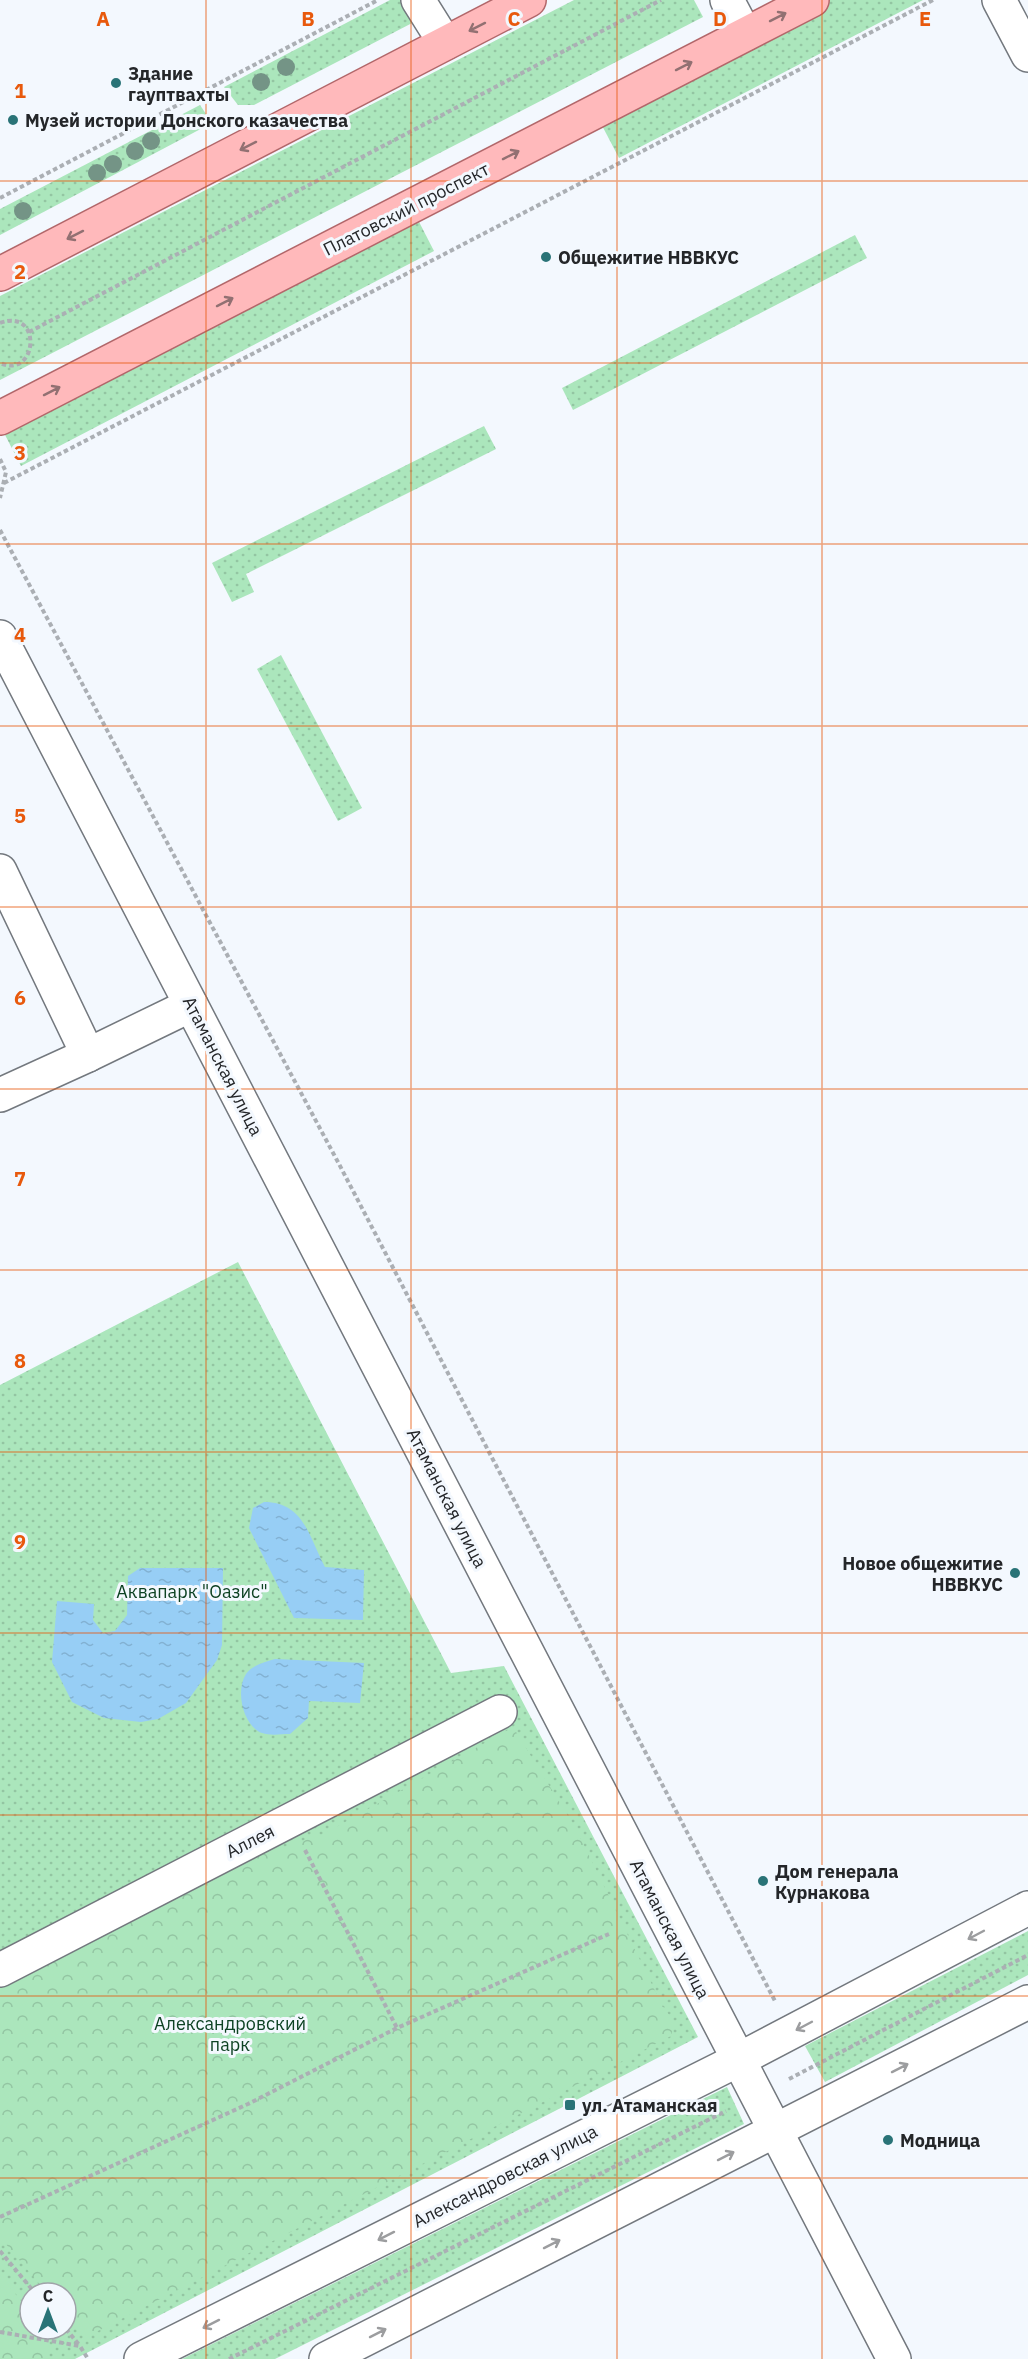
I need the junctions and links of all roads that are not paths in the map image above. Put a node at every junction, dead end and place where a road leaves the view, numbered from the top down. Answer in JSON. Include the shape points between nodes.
{"nodes":[{"id":1,"x":418,"y":0,"type":"edge"},
{"id":2,"x":529,"y":0,"type":"edge"},
{"id":3,"x":727,"y":0,"type":"edge"},
{"id":4,"x":812,"y":0,"type":"edge"},
{"id":5,"x":999,"y":0,"type":"edge"},
{"id":6,"x":745,"y":34,"type":"junction"},
{"id":7,"x":445,"y":43,"type":"junction"},
{"id":8,"x":1028,"y":55,"type":"edge"},
{"id":9,"x":0,"y":274,"type":"edge"},
{"id":10,"x":0,"y":418,"type":"edge"},
{"id":11,"x":0,"y":637,"type":"edge"},
{"id":12,"x":0,"y":871,"type":"edge"},
{"id":13,"x":192,"y":1005,"type":"junction"},
{"id":14,"x":88,"y":1055,"type":"junction"},
{"id":15,"x":0,"y":1095,"type":"edge"},
{"id":16,"x":500,"y":1712,"type":"dead end"},
{"id":17,"x":1028,"y":1908,"type":"edge"},
{"id":18,"x":0,"y":1971,"type":"edge"},
{"id":19,"x":1028,"y":2002,"type":"edge"},
{"id":20,"x":738,"y":2060,"type":"junction"},
{"id":21,"x":776,"y":2132,"type":"junction"},
{"id":22,"x":141,"y":2359,"type":"edge"},
{"id":23,"x":326,"y":2359,"type":"edge"},
{"id":24,"x":894,"y":2359,"type":"edge"}],
"edges":[{"from":1,"to":7,"type":"street"},
{"from":2,"to":7,"type":"main road","one_way":true},
{"from":3,"to":6,"type":"street"},
{"from":6,"to":4,"type":"main road","name":"Платовский проспект","one_way":true},
{"from":5,"to":8,"type":"street"},
{"from":10,"to":6,"type":"main road","name":"Платовский проспект","one_way":true},
{"from":7,"to":9,"type":"main road","one_way":true},
{"from":11,"to":13,"type":"street","name":"Атаманская улица"},
{"from":12,"to":14,"type":"street"},
{"from":13,"to":14,"type":"street"},
{"from":13,"to":20,"type":"street","name":"Атаманская улица"},
{"from":14,"to":15,"type":"street"},
{"from":16,"to":18,"type":"street","name":"Аллея"},
{"from":17,"to":20,"type":"street","name":"Александровская улица","one_way":true},
{"from":21,"to":19,"type":"street","one_way":true},
{"from":20,"to":21,"type":"street","name":"Атаманская улица"},
{"from":20,"to":22,"type":"street","name":"Александровская улица","one_way":true},
{"from":23,"to":21,"type":"street","one_way":true},
{"from":21,"to":24,"type":"street","name":"Атаманская улица"}]}
